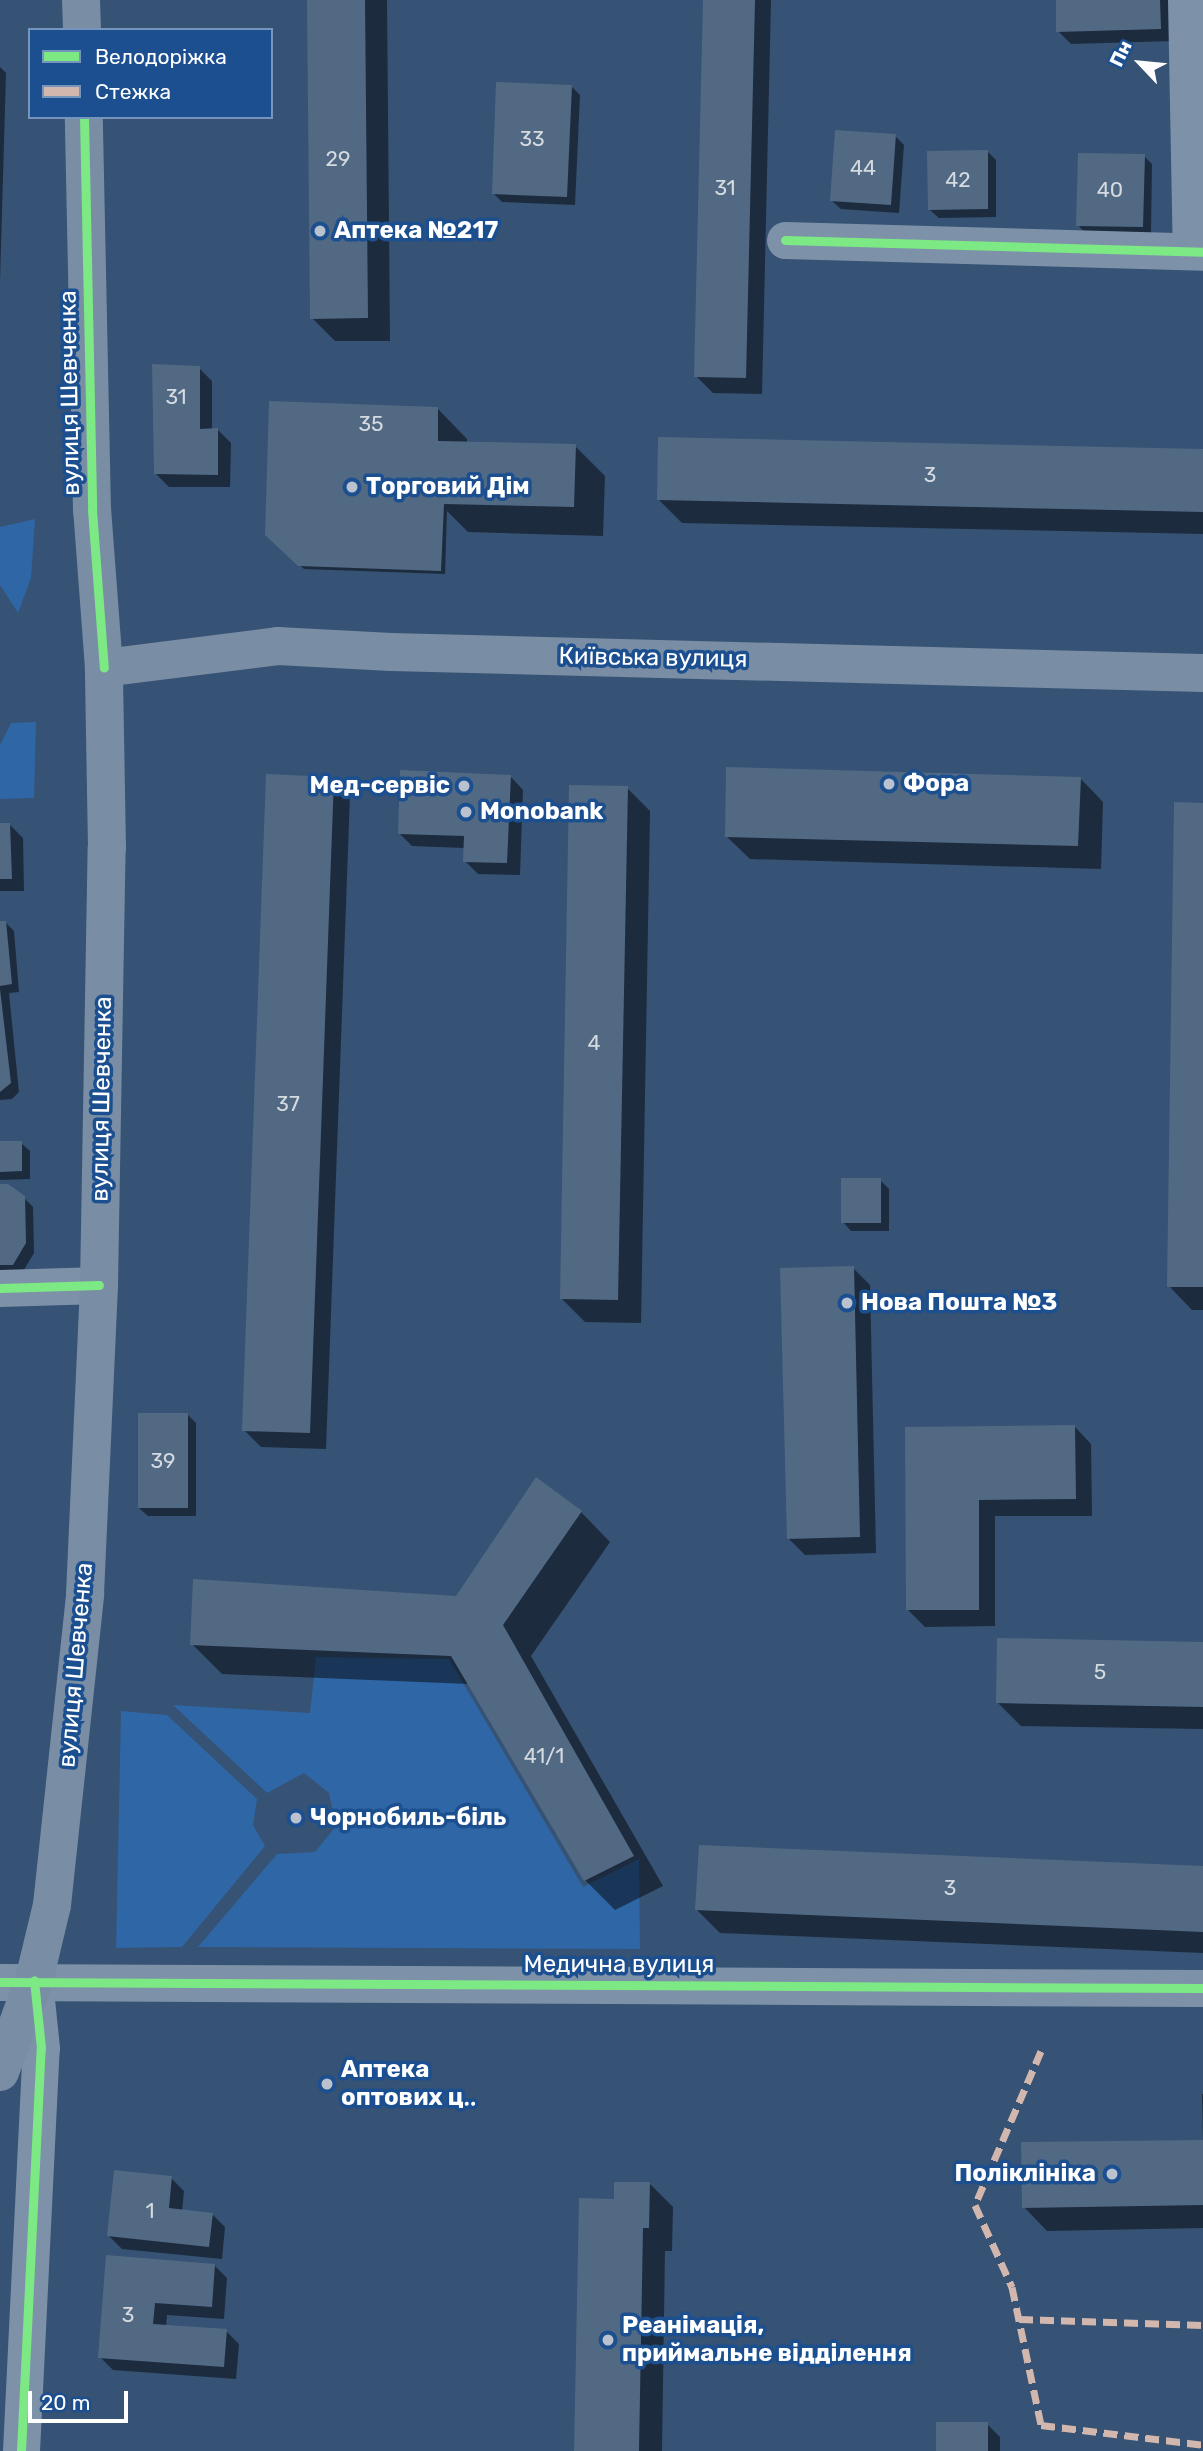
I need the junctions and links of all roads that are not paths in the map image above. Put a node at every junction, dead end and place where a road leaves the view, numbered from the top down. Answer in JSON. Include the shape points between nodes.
{"nodes":[{"id":1,"x":81,"y":0,"type":"edge"},
{"id":2,"x":1186,"y":0,"type":"edge"},
{"id":3,"x":82,"y":28,"type":"edge"},
{"id":4,"x":84,"y":119,"type":"edge"},
{"id":5,"x":785,"y":240,"type":"dead end"},
{"id":6,"x":1197,"y":251,"type":"edge"},
{"id":7,"x":104,"y":668,"type":"junction"},
{"id":8,"x":1203,"y":673,"type":"edge"},
{"id":9,"x":99,"y":1285,"type":"junction"},
{"id":10,"x":0,"y":1288,"type":"edge"},
{"id":11,"x":17,"y":1981,"type":"edge"},
{"id":12,"x":1203,"y":1988,"type":"edge"},
{"id":13,"x":0,"y":2072,"type":"edge"},
{"id":14,"x":21,"y":2451,"type":"edge"}],
"edges":[{"from":1,"to":3,"type":"main road"},
{"from":2,"to":6,"type":"street"},
{"from":4,"to":7,"type":"main road","name":"вулиця Шевченка","via":[[92,510]]},
{"from":5,"to":6,"type":"street"},
{"from":7,"to":8,"type":"main road","name":"Київська вулиця","via":[[278,646]]},
{"from":7,"to":9,"type":"main road","name":"вулиця Шевченка","via":[[107,848]]},
{"from":9,"to":10,"type":"street"},
{"from":9,"to":11,"type":"main road","name":"вулиця Шевченка","via":[[85,1594],[52,1905]]},
{"from":11,"to":12,"type":"street","name":"Медична вулиця"},
{"from":11,"to":13,"type":"main road","name":"вулиця Шевченка"},
{"from":11,"to":14,"type":"street","via":[[41,2048]]}]}
